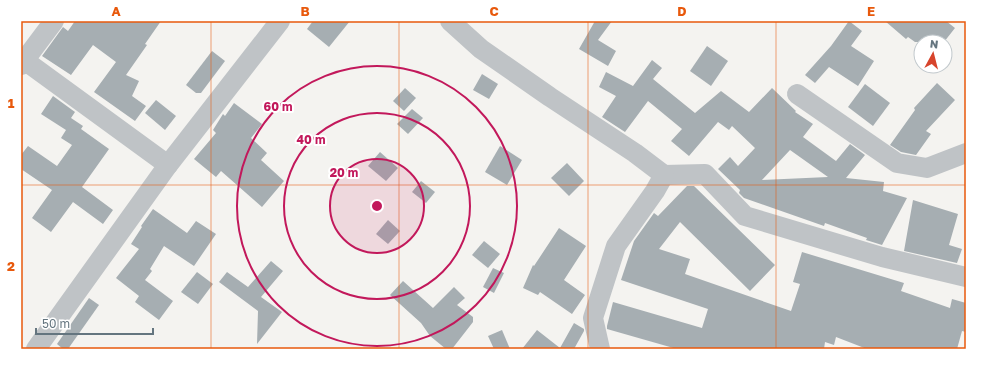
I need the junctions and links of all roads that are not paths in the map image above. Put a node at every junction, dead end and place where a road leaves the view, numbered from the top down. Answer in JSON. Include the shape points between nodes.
{"nodes":[{"id":1,"x":54,"y":21,"type":"edge"},
{"id":2,"x":280,"y":21,"type":"edge"},
{"id":3,"x":450,"y":21,"type":"edge"},
{"id":4,"x":23,"y":62,"type":"edge"},
{"id":5,"x":797,"y":94,"type":"dead end"},
{"id":6,"x":966,"y":153,"type":"edge"},
{"id":7,"x":168,"y":165,"type":"junction"},
{"id":8,"x":664,"y":174,"type":"junction"},
{"id":9,"x":966,"y":277,"type":"edge"},
{"id":10,"x":36,"y":349,"type":"edge"},
{"id":11,"x":600,"y":349,"type":"edge"}],
"edges":[{"from":1,"to":4,"type":"street"},
{"from":2,"to":7,"type":"street"},
{"from":3,"to":8,"type":"street","via":[[482,49]]},
{"from":4,"to":7,"type":"street"},
{"from":5,"to":6,"type":"street","via":[[897,163],[927,168]]},
{"from":7,"to":10,"type":"street"},
{"from":8,"to":9,"type":"street","via":[[705,174],[745,216],[882,257]]},
{"from":8,"to":11,"type":"street","via":[[616,246],[593,318]]}]}
